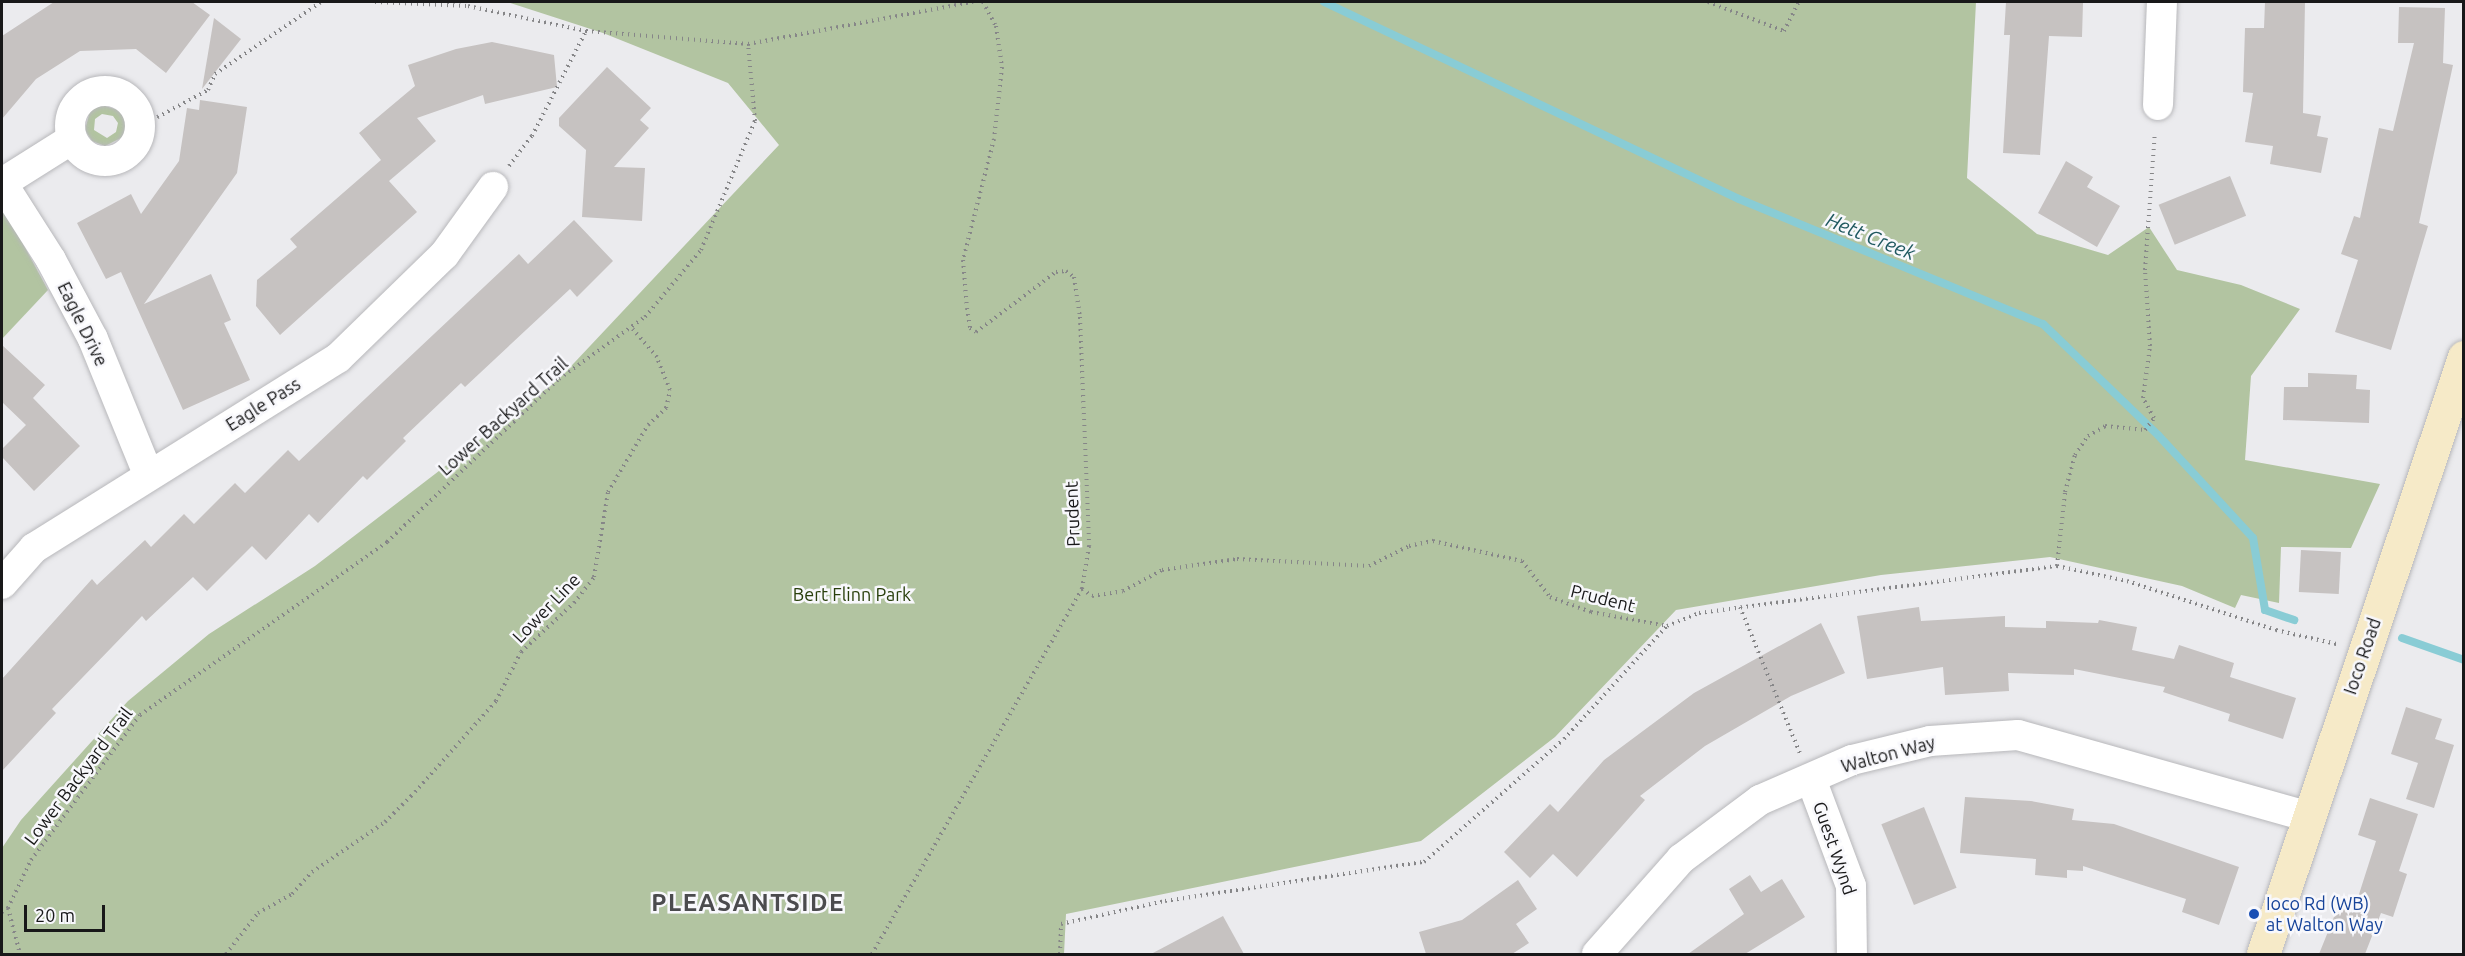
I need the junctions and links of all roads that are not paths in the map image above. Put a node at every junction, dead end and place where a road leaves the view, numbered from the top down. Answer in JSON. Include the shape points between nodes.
{"nodes":[{"id":1,"x":2162,"y":2,"type":"edge"},
{"id":2,"x":2158,"y":105,"type":"road end"},
{"id":3,"x":72,"y":139,"type":"dead end"},
{"id":4,"x":2,"y":183,"type":"edge"},
{"id":5,"x":493,"y":187,"type":"road end"},
{"id":6,"x":2463,"y":357,"type":"edge"},
{"id":7,"x":148,"y":474,"type":"junction"},
{"id":8,"x":2,"y":584,"type":"edge"},
{"id":9,"x":1810,"y":778,"type":"junction"},
{"id":10,"x":2309,"y":817,"type":"junction"},
{"id":11,"x":1597,"y":954,"type":"edge"},
{"id":12,"x":1852,"y":954,"type":"edge"},
{"id":13,"x":2263,"y":954,"type":"edge"}],
"edges":[{"from":1,"to":2,"type":"street"},
{"from":3,"to":4,"type":"street"},
{"from":4,"to":7,"type":"street","name":"Eagle Drive","via":[[89,330]]},
{"from":5,"to":7,"type":"street","name":"Eagle Pass","via":[[444,255],[338,358]]},
{"from":6,"to":10,"type":"main road","name":"Ioco Road"},
{"from":7,"to":8,"type":"street","name":"Eagle Pass","via":[[34,548]]},
{"from":9,"to":10,"type":"street","name":"Walton Way","via":[[1852,760],[1930,741],[2018,735]]},
{"from":9,"to":11,"type":"street","name":"Walton Way","via":[[1760,800],[1718,828],[1681,859]]},
{"from":9,"to":12,"type":"street","name":"Guest Wynd","via":[[1851,886]]},
{"from":10,"to":13,"type":"main road","name":"Ioco Road"}]}
